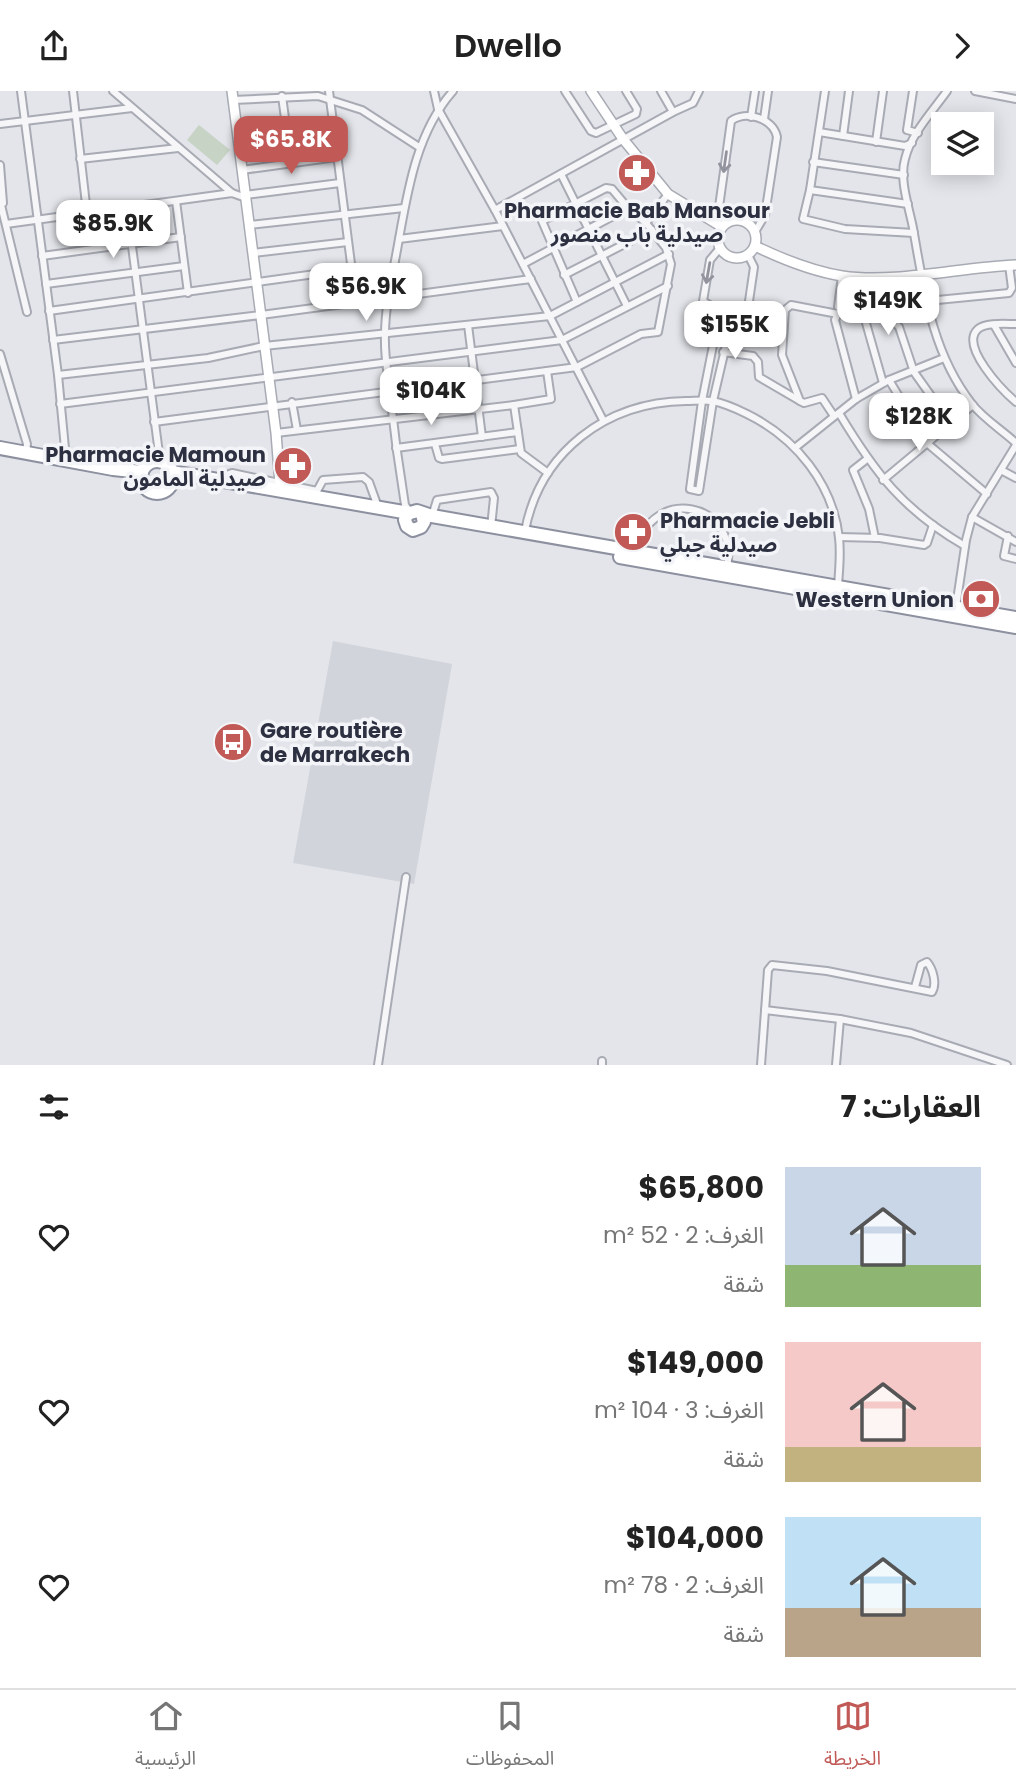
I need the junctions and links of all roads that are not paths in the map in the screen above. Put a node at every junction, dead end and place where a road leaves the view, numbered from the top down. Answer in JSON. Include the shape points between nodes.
{"nodes":[{"id":1,"x":21,"y":91,"type":"edge"},
{"id":2,"x":73,"y":91,"type":"edge"},
{"id":3,"x":113,"y":91,"type":"edge"},
{"id":4,"x":434,"y":91,"type":"edge"},
{"id":5,"x":453,"y":91,"type":"edge"},
{"id":6,"x":565,"y":91,"type":"edge"},
{"id":7,"x":591,"y":91,"type":"edge"},
{"id":8,"x":625,"y":91,"type":"edge"},
{"id":9,"x":661,"y":91,"type":"edge"},
{"id":10,"x":699,"y":91,"type":"edge"},
{"id":11,"x":755,"y":91,"type":"edge"},
{"id":12,"x":768,"y":91,"type":"edge"},
{"id":13,"x":825,"y":91,"type":"edge"},
{"id":14,"x":849,"y":91,"type":"edge"},
{"id":15,"x":883,"y":91,"type":"edge"},
{"id":16,"x":913,"y":91,"type":"edge"},
{"id":17,"x":947,"y":91,"type":"edge"},
{"id":18,"x":975,"y":91,"type":"edge"},
{"id":19,"x":264,"y":94,"type":"edge"},
{"id":20,"x":232,"y":95,"type":"edge"},
{"id":21,"x":329,"y":95,"type":"edge"},
{"id":22,"x":282,"y":96,"type":"junction"},
{"id":23,"x":1016,"y":99,"type":"edge"},
{"id":24,"x":132,"y":108,"type":"junction"},
{"id":25,"x":438,"y":109,"type":"junction"},
{"id":26,"x":673,"y":112,"type":"junction"},
{"id":27,"x":76,"y":114,"type":"junction"},
{"id":28,"x":751,"y":117,"type":"junction"},
{"id":29,"x":764,"y":119,"type":"junction"},
{"id":30,"x":25,"y":120,"type":"junction"},
{"id":31,"x":0,"y":124,"type":"edge"},
{"id":32,"x":333,"y":124,"type":"junction"},
{"id":33,"x":613,"y":125,"type":"junction"},
{"id":34,"x":907,"y":130,"type":"junction"},
{"id":35,"x":286,"y":131,"type":"junction"},
{"id":36,"x":819,"y":132,"type":"junction"},
{"id":37,"x":918,"y":133,"type":"junction"},
{"id":38,"x":842,"y":136,"type":"junction"},
{"id":39,"x":623,"y":139,"type":"junction"},
{"id":40,"x":876,"y":142,"type":"junction"},
{"id":41,"x":908,"y":145,"type":"junction"},
{"id":42,"x":178,"y":148,"type":"junction"},
{"id":43,"x":419,"y":148,"type":"junction"},
{"id":44,"x":337,"y":157,"type":"junction"},
{"id":45,"x":80,"y":159,"type":"junction"},
{"id":46,"x":813,"y":162,"type":"junction"},
{"id":47,"x":290,"y":163,"type":"junction"},
{"id":48,"x":0,"y":166,"type":"edge"},
{"id":49,"x":242,"y":170,"type":"junction"},
{"id":50,"x":561,"y":174,"type":"junction"},
{"id":51,"x":904,"y":175,"type":"junction"},
{"id":52,"x":340,"y":183,"type":"junction"},
{"id":53,"x":810,"y":190,"type":"junction"},
{"id":54,"x":232,"y":193,"type":"junction"},
{"id":55,"x":668,"y":194,"type":"junction"},
{"id":56,"x":245,"y":197,"type":"junction"},
{"id":57,"x":0,"y":201,"type":"edge"},
{"id":58,"x":176,"y":201,"type":"junction"},
{"id":59,"x":577,"y":202,"type":"junction"},
{"id":60,"x":908,"y":204,"type":"junction"},
{"id":61,"x":128,"y":208,"type":"junction"},
{"id":62,"x":404,"y":208,"type":"junction"},
{"id":63,"x":628,"y":208,"type":"junction"},
{"id":64,"x":495,"y":211,"type":"junction"},
{"id":65,"x":4,"y":212,"type":"junction"},
{"id":66,"x":87,"y":213,"type":"junction"},
{"id":67,"x":344,"y":213,"type":"junction"},
{"id":68,"x":38,"y":220,"type":"junction"},
{"id":69,"x":646,"y":223,"type":"junction"},
{"id":70,"x":6,"y":224,"type":"junction"},
{"id":71,"x":249,"y":225,"type":"junction"},
{"id":72,"x":724,"y":225,"type":"junction"},
{"id":73,"x":503,"y":226,"type":"junction"},
{"id":74,"x":590,"y":229,"type":"junction"},
{"id":75,"x":652,"y":230,"type":"junction"},
{"id":76,"x":755,"y":232,"type":"junction"},
{"id":77,"x":914,"y":233,"type":"junction"},
{"id":78,"x":181,"y":237,"type":"junction"},
{"id":79,"x":399,"y":239,"type":"junction"},
{"id":80,"x":348,"y":242,"type":"junction"},
{"id":81,"x":132,"y":244,"type":"junction"},
{"id":82,"x":755,"y":246,"type":"junction"},
{"id":83,"x":552,"y":248,"type":"junction"},
{"id":84,"x":720,"y":248,"type":"junction"},
{"id":85,"x":253,"y":253,"type":"junction"},
{"id":86,"x":669,"y":254,"type":"junction"},
{"id":87,"x":42,"y":255,"type":"junction"},
{"id":88,"x":603,"y":255,"type":"junction"},
{"id":89,"x":748,"y":255,"type":"junction"},
{"id":90,"x":523,"y":264,"type":"junction"},
{"id":91,"x":1012,"y":265,"type":"edge"},
{"id":92,"x":184,"y":266,"type":"junction"},
{"id":93,"x":352,"y":269,"type":"junction"},
{"id":94,"x":136,"y":273,"type":"junction"},
{"id":95,"x":922,"y":274,"type":"junction"},
{"id":96,"x":564,"y":275,"type":"junction"},
{"id":97,"x":842,"y":276,"type":"junction"},
{"id":98,"x":531,"y":279,"type":"junction"},
{"id":99,"x":257,"y":282,"type":"junction"},
{"id":100,"x":615,"y":282,"type":"junction"},
{"id":101,"x":46,"y":284,"type":"junction"},
{"id":102,"x":668,"y":286,"type":"junction"},
{"id":103,"x":188,"y":293,"type":"junction"},
{"id":104,"x":388,"y":299,"type":"junction"},
{"id":105,"x":139,"y":300,"type":"junction"},
{"id":106,"x":927,"y":301,"type":"junction"},
{"id":107,"x":577,"y":302,"type":"junction"},
{"id":108,"x":356,"y":303,"type":"junction"},
{"id":109,"x":627,"y":306,"type":"junction"},
{"id":110,"x":50,"y":311,"type":"junction"},
{"id":111,"x":838,"y":311,"type":"junction"},
{"id":112,"x":27,"y":312,"type":"dead end"},
{"id":113,"x":261,"y":315,"type":"junction"},
{"id":114,"x":550,"y":316,"type":"junction"},
{"id":115,"x":864,"y":316,"type":"junction"},
{"id":116,"x":1016,"y":324,"type":"edge"},
{"id":117,"x":467,"y":325,"type":"junction"},
{"id":118,"x":994,"y":325,"type":"junction"},
{"id":119,"x":143,"y":330,"type":"junction"},
{"id":120,"x":385,"y":334,"type":"junction"},
{"id":121,"x":562,"y":339,"type":"junction"},
{"id":122,"x":53,"y":340,"type":"junction"},
{"id":123,"x":264,"y":345,"type":"junction"},
{"id":124,"x":470,"y":351,"type":"junction"},
{"id":125,"x":723,"y":352,"type":"junction"},
{"id":126,"x":0,"y":354,"type":"edge"},
{"id":127,"x":944,"y":358,"type":"junction"},
{"id":128,"x":386,"y":362,"type":"junction"},
{"id":129,"x":1016,"y":363,"type":"edge"},
{"id":130,"x":148,"y":364,"type":"junction"},
{"id":131,"x":577,"y":367,"type":"junction"},
{"id":132,"x":547,"y":371,"type":"junction"},
{"id":133,"x":914,"y":372,"type":"junction"},
{"id":134,"x":58,"y":375,"type":"junction"},
{"id":135,"x":269,"y":376,"type":"junction"},
{"id":136,"x":474,"y":381,"type":"junction"},
{"id":137,"x":886,"y":382,"type":"junction"},
{"id":138,"x":390,"y":390,"type":"junction"},
{"id":139,"x":150,"y":392,"type":"junction"},
{"id":140,"x":856,"y":399,"type":"junction"},
{"id":141,"x":702,"y":401,"type":"junction"},
{"id":142,"x":713,"y":401,"type":"junction"},
{"id":143,"x":800,"y":401,"type":"junction"},
{"id":144,"x":292,"y":402,"type":"junction"},
{"id":145,"x":1016,"y":402,"type":"edge"},
{"id":146,"x":60,"y":404,"type":"junction"},
{"id":147,"x":272,"y":405,"type":"junction"},
{"id":148,"x":514,"y":405,"type":"junction"},
{"id":149,"x":973,"y":405,"type":"junction"},
{"id":150,"x":478,"y":407,"type":"junction"},
{"id":151,"x":836,"y":414,"type":"junction"},
{"id":152,"x":393,"y":420,"type":"junction"},
{"id":153,"x":603,"y":420,"type":"junction"},
{"id":154,"x":154,"y":422,"type":"junction"},
{"id":155,"x":951,"y":424,"type":"junction"},
{"id":156,"x":297,"y":430,"type":"junction"},
{"id":157,"x":518,"y":432,"type":"junction"},
{"id":158,"x":276,"y":433,"type":"junction"},
{"id":159,"x":482,"y":436,"type":"junction"},
{"id":160,"x":435,"y":444,"type":"junction"},
{"id":161,"x":928,"y":444,"type":"junction"},
{"id":162,"x":1016,"y":444,"type":"edge"},
{"id":163,"x":796,"y":447,"type":"junction"},
{"id":164,"x":0,"y":448,"type":"edge"},
{"id":165,"x":396,"y":448,"type":"junction"},
{"id":166,"x":520,"y":449,"type":"junction"},
{"id":167,"x":26,"y":452,"type":"junction"},
{"id":168,"x":66,"y":459,"type":"junction"},
{"id":169,"x":867,"y":459,"type":"junction"},
{"id":170,"x":160,"y":461,"type":"junction"},
{"id":171,"x":1001,"y":470,"type":"junction"},
{"id":172,"x":548,"y":473,"type":"junction"},
{"id":173,"x":142,"y":476,"type":"junction"},
{"id":174,"x":173,"y":476,"type":"junction"},
{"id":175,"x":1016,"y":478,"type":"edge"},
{"id":176,"x":883,"y":480,"type":"junction"},
{"id":177,"x":279,"y":487,"type":"junction"},
{"id":178,"x":987,"y":494,"type":"junction"},
{"id":179,"x":379,"y":509,"type":"junction"},
{"id":180,"x":419,"y":516,"type":"junction"},
{"id":181,"x":972,"y":517,"type":"junction"},
{"id":182,"x":933,"y":525,"type":"junction"},
{"id":183,"x":491,"y":527,"type":"junction"},
{"id":184,"x":525,"y":533,"type":"junction"},
{"id":185,"x":1008,"y":536,"type":"junction"},
{"id":186,"x":839,"y":537,"type":"junction"},
{"id":187,"x":875,"y":538,"type":"junction"},
{"id":188,"x":1016,"y":542,"type":"edge"},
{"id":189,"x":965,"y":546,"type":"junction"},
{"id":190,"x":636,"y":551,"type":"junction"},
{"id":191,"x":1016,"y":559,"type":"edge"},
{"id":192,"x":727,"y":567,"type":"junction"},
{"id":193,"x":838,"y":586,"type":"junction"},
{"id":194,"x":956,"y":607,"type":"junction"},
{"id":195,"x":1016,"y":618,"type":"edge"},
{"id":196,"x":1016,"y":627,"type":"edge"},
{"id":197,"x":406,"y":877,"type":"dead end"},
{"id":198,"x":915,"y":987,"type":"junction"},
{"id":199,"x":765,"y":1010,"type":"junction"},
{"id":200,"x":840,"y":1019,"type":"junction"},
{"id":201,"x":998,"y":1064,"type":"edge"},
{"id":202,"x":377,"y":1065,"type":"edge"},
{"id":203,"x":761,"y":1065,"type":"edge"},
{"id":204,"x":836,"y":1065,"type":"edge"},
{"id":205,"x":1007,"y":1065,"type":"edge"}],
"edges":[{"from":1,"to":30,"type":"street"},
{"from":2,"to":27,"type":"street"},
{"from":3,"to":24,"type":"street"},
{"from":4,"to":25,"type":"street"},
{"from":5,"to":25,"type":"street"},
{"from":6,"to":33,"type":"street","via":[[591,131],[599,133]]},
{"from":7,"to":33,"type":"street"},
{"from":8,"to":33,"type":"street","via":[[636,113]]},
{"from":9,"to":26,"type":"street"},
{"from":10,"to":26,"type":"street","via":[[696,101]]},
{"from":11,"to":28,"type":"street"},
{"from":12,"to":29,"type":"street"},
{"from":13,"to":36,"type":"street"},
{"from":14,"to":38,"type":"street"},
{"from":15,"to":40,"type":"street"},
{"from":16,"to":34,"type":"street"},
{"from":17,"to":37,"type":"street"},
{"from":18,"to":23,"type":"street"},
{"from":19,"to":20,"type":"street"},
{"from":19,"to":22,"type":"street"},
{"from":20,"to":49,"type":"street"},
{"from":21,"to":22,"type":"street"},
{"from":21,"to":32,"type":"street"},
{"from":21,"to":43,"type":"street","via":[[373,116]]},
{"from":22,"to":35,"type":"street"},
{"from":24,"to":27,"type":"street"},
{"from":24,"to":42,"type":"street"},
{"from":25,"to":43,"type":"street"},
{"from":25,"to":64,"type":"street"},
{"from":26,"to":39,"type":"street"},
{"from":27,"to":30,"type":"street"},
{"from":27,"to":45,"type":"street"},
{"from":28,"to":29,"type":"street"},
{"from":28,"to":72,"type":"street","one_way":true,"via":[[731,121],[719,207]]},
{"from":29,"to":76,"type":"street","via":[[774,127],[776,137],[765,215]]},
{"from":30,"to":31,"type":"street"},
{"from":30,"to":68,"type":"street"},
{"from":32,"to":35,"type":"street"},
{"from":32,"to":44,"type":"street"},
{"from":33,"to":39,"type":"street"},
{"from":34,"to":37,"type":"street"},
{"from":34,"to":41,"type":"street"},
{"from":35,"to":47,"type":"street"},
{"from":36,"to":38,"type":"street"},
{"from":36,"to":46,"type":"street"},
{"from":37,"to":41,"type":"street"},
{"from":38,"to":40,"type":"street"},
{"from":39,"to":50,"type":"street"},
{"from":39,"to":55,"type":"street"},
{"from":40,"to":41,"type":"street"},
{"from":41,"to":51,"type":"street"},
{"from":42,"to":45,"type":"street"},
{"from":42,"to":54,"type":"street"},
{"from":43,"to":62,"type":"street"},
{"from":44,"to":47,"type":"street"},
{"from":44,"to":52,"type":"street"},
{"from":45,"to":66,"type":"street"},
{"from":46,"to":51,"type":"street"},
{"from":46,"to":53,"type":"street"},
{"from":47,"to":49,"type":"street"},
{"from":48,"to":65,"type":"street"},
{"from":49,"to":56,"type":"street"},
{"from":50,"to":59,"type":"street"},
{"from":50,"to":64,"type":"street"},
{"from":51,"to":60,"type":"street"},
{"from":52,"to":56,"type":"street"},
{"from":52,"to":67,"type":"street"},
{"from":53,"to":60,"type":"street"},
{"from":53,"to":77,"type":"street","via":[[805,220],[860,231]]},
{"from":54,"to":56,"type":"street"},
{"from":54,"to":58,"type":"street"},
{"from":55,"to":69,"type":"street"},
{"from":55,"to":72,"type":"street"},
{"from":56,"to":71,"type":"street"},
{"from":57,"to":65,"type":"street"},
{"from":58,"to":61,"type":"street"},
{"from":58,"to":78,"type":"street"},
{"from":59,"to":63,"type":"street","via":[[609,188]]},
{"from":59,"to":74,"type":"street"},
{"from":59,"to":83,"type":"street","via":[[542,221]]},
{"from":60,"to":77,"type":"street"},
{"from":61,"to":66,"type":"street"},
{"from":61,"to":81,"type":"street"},
{"from":62,"to":67,"type":"street"},
{"from":62,"to":79,"type":"street"},
{"from":63,"to":69,"type":"street"},
{"from":63,"to":74,"type":"street"},
{"from":64,"to":73,"type":"street"},
{"from":65,"to":70,"type":"street"},
{"from":66,"to":68,"type":"street"},
{"from":67,"to":71,"type":"street"},
{"from":67,"to":80,"type":"street"},
{"from":68,"to":70,"type":"street"},
{"from":68,"to":87,"type":"street"},
{"from":69,"to":75,"type":"street"},
{"from":70,"to":112,"type":"street"},
{"from":71,"to":85,"type":"street"},
{"from":72,"to":76,"type":"street","via":[[743,221]]},
{"from":72,"to":84,"type":"street","via":[[718,238]]},
{"from":73,"to":79,"type":"street"},
{"from":73,"to":90,"type":"street"},
{"from":74,"to":83,"type":"street"},
{"from":74,"to":88,"type":"street"},
{"from":75,"to":86,"type":"street"},
{"from":75,"to":88,"type":"street"},
{"from":76,"to":82,"type":"street"},
{"from":77,"to":95,"type":"street"},
{"from":78,"to":81,"type":"street"},
{"from":78,"to":92,"type":"street"},
{"from":79,"to":104,"type":"street"},
{"from":80,"to":85,"type":"street"},
{"from":80,"to":93,"type":"street"},
{"from":81,"to":87,"type":"street"},
{"from":81,"to":94,"type":"street"},
{"from":82,"to":89,"type":"street"},
{"from":82,"to":97,"type":"street"},
{"from":83,"to":90,"type":"street"},
{"from":83,"to":96,"type":"street"},
{"from":84,"to":89,"type":"street","via":[[730,257]]},
{"from":84,"to":141,"type":"street","one_way":true,"via":[[710,260],[703,301],[719,312]]},
{"from":85,"to":99,"type":"street"},
{"from":86,"to":100,"type":"street"},
{"from":86,"to":102,"type":"street"},
{"from":87,"to":101,"type":"street"},
{"from":88,"to":96,"type":"street"},
{"from":88,"to":100,"type":"street"},
{"from":89,"to":125,"type":"street","via":[[754,267],[748,307],[733,313]]},
{"from":90,"to":98,"type":"street"},
{"from":91,"to":95,"type":"street"},
{"from":91,"to":106,"type":"street","via":[[1009,293]]},
{"from":92,"to":94,"type":"street"},
{"from":92,"to":103,"type":"street"},
{"from":93,"to":99,"type":"street"},
{"from":93,"to":108,"type":"street"},
{"from":94,"to":101,"type":"street"},
{"from":94,"to":105,"type":"street"},
{"from":95,"to":97,"type":"street"},
{"from":95,"to":106,"type":"street"},
{"from":96,"to":107,"type":"street"},
{"from":97,"to":111,"type":"street"},
{"from":98,"to":104,"type":"street"},
{"from":98,"to":114,"type":"street"},
{"from":99,"to":103,"type":"street"},
{"from":99,"to":113,"type":"street"},
{"from":100,"to":107,"type":"street"},
{"from":100,"to":109,"type":"street"},
{"from":101,"to":110,"type":"street"},
{"from":102,"to":109,"type":"street"},
{"from":102,"to":131,"type":"street","via":[[658,332],[641,334]]},
{"from":103,"to":105,"type":"street"},
{"from":104,"to":108,"type":"street"},
{"from":104,"to":120,"type":"street"},
{"from":105,"to":110,"type":"street"},
{"from":105,"to":119,"type":"street"},
{"from":106,"to":127,"type":"street"},
{"from":107,"to":114,"type":"street"},
{"from":108,"to":113,"type":"street"},
{"from":109,"to":121,"type":"street"},
{"from":110,"to":122,"type":"street"},
{"from":111,"to":115,"type":"street"},
{"from":111,"to":140,"type":"street","via":[[835,320]]},
{"from":111,"to":143,"type":"street","via":[[791,305],[785,310],[782,355]]},
{"from":113,"to":119,"type":"street"},
{"from":113,"to":123,"type":"street"},
{"from":114,"to":117,"type":"street"},
{"from":114,"to":121,"type":"street"},
{"from":115,"to":133,"type":"street","via":[[895,321]]},
{"from":115,"to":137,"type":"street"},
{"from":116,"to":118,"type":"street"},
{"from":117,"to":120,"type":"street"},
{"from":117,"to":124,"type":"street"},
{"from":118,"to":129,"type":"street"},
{"from":118,"to":145,"type":"street","via":[[976,331],[974,348]]},
{"from":119,"to":122,"type":"street"},
{"from":119,"to":130,"type":"street"},
{"from":120,"to":123,"type":"street"},
{"from":120,"to":128,"type":"street"},
{"from":121,"to":124,"type":"street"},
{"from":121,"to":131,"type":"street"},
{"from":122,"to":134,"type":"street"},
{"from":123,"to":130,"type":"street","via":[[208,358]]},
{"from":123,"to":135,"type":"street"},
{"from":124,"to":128,"type":"street"},
{"from":124,"to":136,"type":"street"},
{"from":125,"to":142,"type":"street"},
{"from":125,"to":143,"type":"street","via":[[753,356],[759,377]]},
{"from":126,"to":167,"type":"street"},
{"from":127,"to":133,"type":"street"},
{"from":127,"to":149,"type":"street"},
{"from":128,"to":135,"type":"street"},
{"from":128,"to":138,"type":"street"},
{"from":130,"to":134,"type":"street"},
{"from":130,"to":139,"type":"street"},
{"from":131,"to":132,"type":"street"},
{"from":131,"to":153,"type":"street"},
{"from":132,"to":136,"type":"street"},
{"from":132,"to":148,"type":"street","via":[[551,399]]},
{"from":133,"to":137,"type":"street"},
{"from":133,"to":155,"type":"street"},
{"from":134,"to":146,"type":"street"},
{"from":135,"to":139,"type":"street"},
{"from":135,"to":147,"type":"street"},
{"from":136,"to":138,"type":"street"},
{"from":136,"to":150,"type":"street"},
{"from":137,"to":140,"type":"street"},
{"from":137,"to":161,"type":"street"},
{"from":138,"to":144,"type":"street"},
{"from":138,"to":152,"type":"street"},
{"from":139,"to":146,"type":"street"},
{"from":139,"to":154,"type":"street"},
{"from":140,"to":151,"type":"street"},
{"from":141,"to":142,"type":"street"},
{"from":141,"to":142,"type":"street","via":[[690,489],[699,491]]},
{"from":141,"to":153,"type":"street","via":[[670,401]]},
{"from":142,"to":163,"type":"street","via":[[761,421]]},
{"from":143,"to":151,"type":"street","via":[[822,398]]},
{"from":144,"to":147,"type":"street"},
{"from":144,"to":156,"type":"street"},
{"from":146,"to":168,"type":"street"},
{"from":147,"to":154,"type":"street"},
{"from":147,"to":158,"type":"street"},
{"from":148,"to":150,"type":"street"},
{"from":148,"to":157,"type":"street"},
{"from":149,"to":155,"type":"street"},
{"from":149,"to":162,"type":"street"},
{"from":150,"to":152,"type":"street"},
{"from":150,"to":159,"type":"street"},
{"from":151,"to":163,"type":"street"},
{"from":151,"to":169,"type":"street"},
{"from":152,"to":156,"type":"street"},
{"from":152,"to":165,"type":"street"},
{"from":153,"to":172,"type":"street","via":[[576,439]]},
{"from":154,"to":170,"type":"street"},
{"from":155,"to":161,"type":"street"},
{"from":156,"to":158,"type":"street"},
{"from":157,"to":159,"type":"street"},
{"from":157,"to":166,"type":"street"},
{"from":158,"to":177,"type":"street"},
{"from":159,"to":160,"type":"street"},
{"from":160,"to":165,"type":"street"},
{"from":160,"to":166,"type":"street","via":[[439,459]]},
{"from":161,"to":176,"type":"street"},
{"from":161,"to":178,"type":"street"},
{"from":162,"to":171,"type":"street"},
{"from":163,"to":186,"type":"street","via":[[820,481]]},
{"from":164,"to":167,"type":"highway"},
{"from":165,"to":180,"type":"street","via":[[405,505]]},
{"from":166,"to":172,"type":"street","via":[[525,458]]},
{"from":167,"to":168,"type":"highway"},
{"from":168,"to":173,"type":"highway"},
{"from":169,"to":176,"type":"street"},
{"from":169,"to":187,"type":"street","via":[[853,470],[873,519]]},
{"from":170,"to":173,"type":"highway","via":[[148,464]]},
{"from":170,"to":174,"type":"highway"},
{"from":171,"to":175,"type":"street"},
{"from":171,"to":178,"type":"street"},
{"from":172,"to":184,"type":"street"},
{"from":173,"to":174,"type":"highway","via":[[146,488],[158,493],[169,488]]},
{"from":174,"to":177,"type":"highway"},
{"from":174,"to":180,"type":"highway","via":[[386,518],[416,530]]},
{"from":176,"to":182,"type":"street"},
{"from":177,"to":179,"type":"highway"},
{"from":177,"to":179,"type":"street","via":[[317,491],[323,480],[365,477]]},
{"from":178,"to":181,"type":"street"},
{"from":179,"to":180,"type":"highway"},
{"from":180,"to":183,"type":"highway"},
{"from":180,"to":183,"type":"street","via":[[437,500],[491,492]]},
{"from":180,"to":196,"type":"highway","via":[[432,524]]},
{"from":181,"to":185,"type":"street"},
{"from":181,"to":189,"type":"street"},
{"from":182,"to":187,"type":"street","via":[[924,545]]},
{"from":182,"to":189,"type":"street"},
{"from":183,"to":184,"type":"highway"},
{"from":184,"to":190,"type":"highway"},
{"from":185,"to":188,"type":"street"},
{"from":185,"to":191,"type":"street","via":[[1004,557]]},
{"from":186,"to":187,"type":"street"},
{"from":186,"to":193,"type":"street"},
{"from":189,"to":194,"type":"street"},
{"from":190,"to":192,"type":"highway"},
{"from":190,"to":192,"type":"street","via":[[641,532],[656,516],[676,508],[690,509],[704,513],[721,528],[729,549]]},
{"from":192,"to":193,"type":"highway"},
{"from":193,"to":194,"type":"highway"},
{"from":194,"to":195,"type":"highway"},
{"from":197,"to":202,"type":"street"},
{"from":198,"to":198,"type":"street","via":[[934,990],[927,962],[920,965]]},
{"from":198,"to":199,"type":"street","via":[[775,965],[768,970]]},
{"from":199,"to":200,"type":"street"},
{"from":199,"to":203,"type":"street"},
{"from":200,"to":201,"type":"street","via":[[911,1033]]},
{"from":200,"to":204,"type":"street"},
{"from":201,"to":205,"type":"street"}]}
